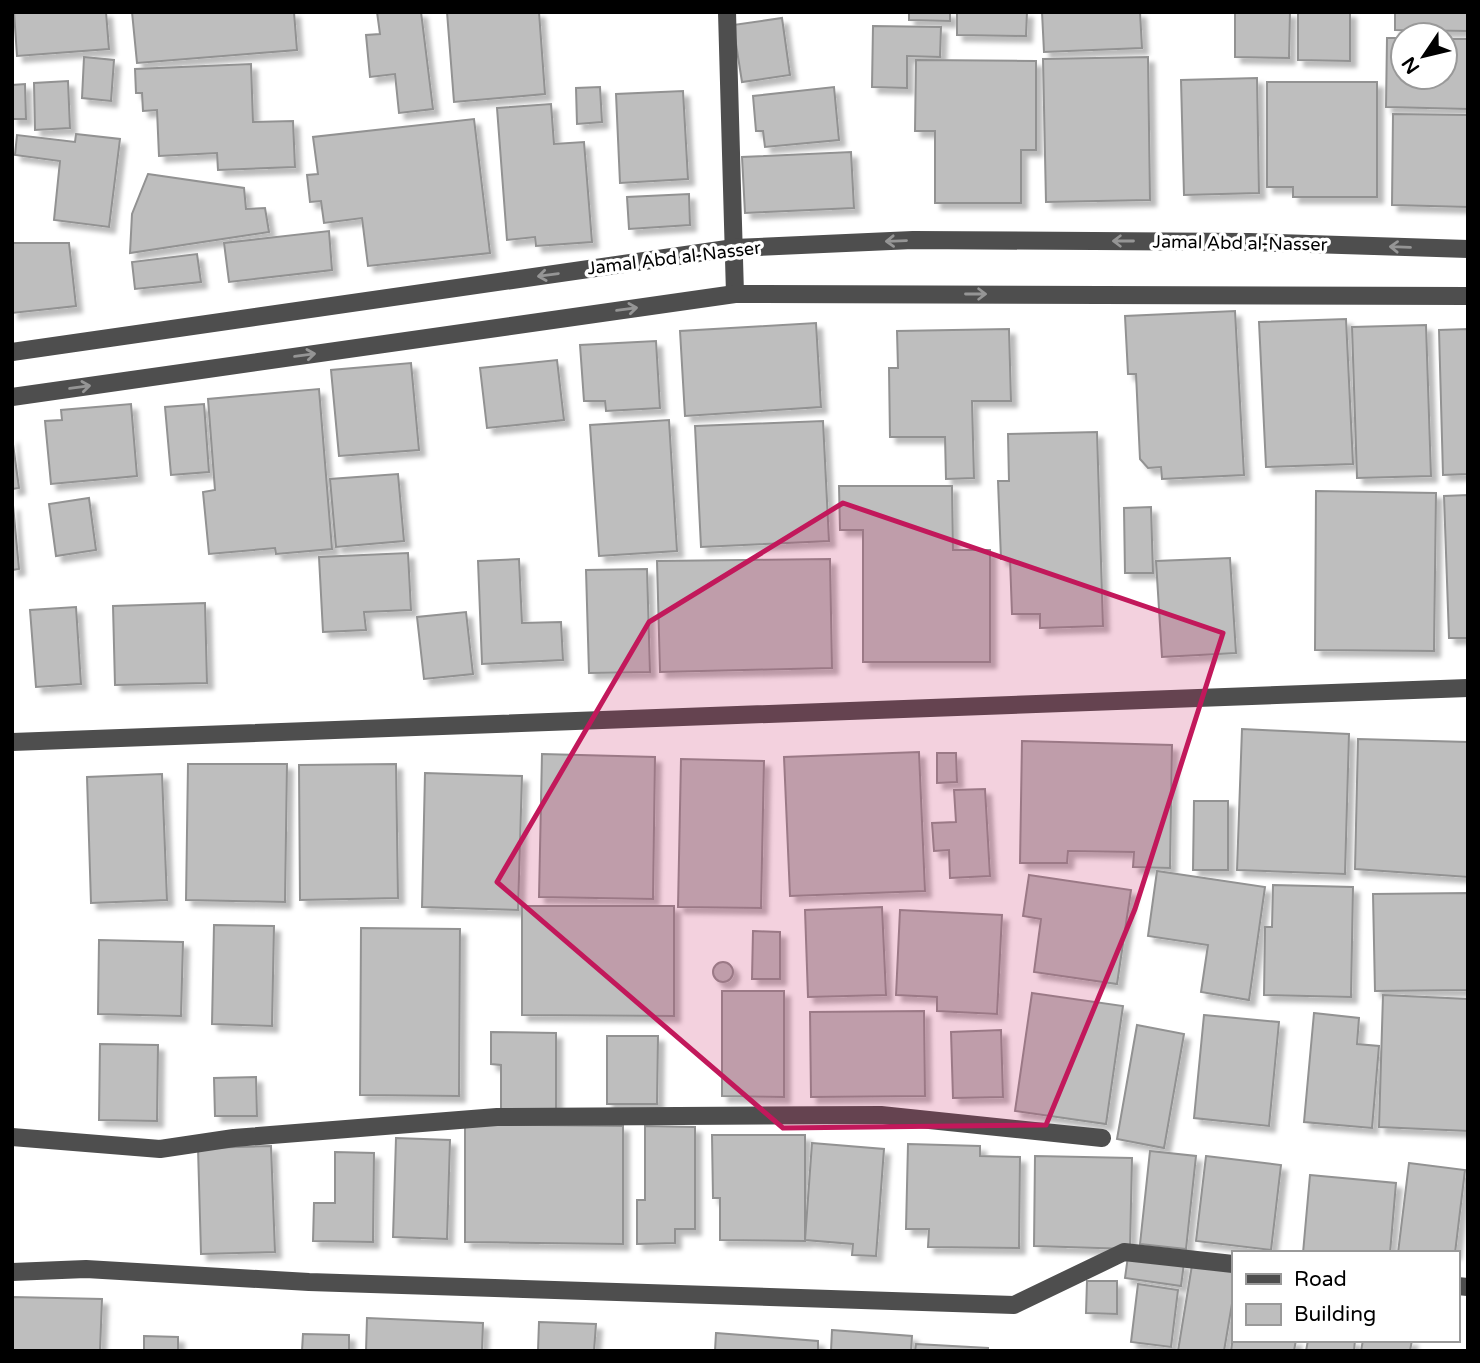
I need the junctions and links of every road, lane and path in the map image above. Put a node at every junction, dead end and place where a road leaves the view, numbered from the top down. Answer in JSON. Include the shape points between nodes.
{"nodes":[{"id":1,"x":727,"y":12,"type":"edge"},
{"id":2,"x":734,"y":248,"type":"junction"},
{"id":3,"x":1468,"y":249,"type":"edge"},
{"id":4,"x":735,"y":293,"type":"junction"},
{"id":5,"x":1468,"y":296,"type":"edge"},
{"id":6,"x":12,"y":352,"type":"edge"},
{"id":7,"x":12,"y":397,"type":"edge"},
{"id":8,"x":1468,"y":688,"type":"edge"},
{"id":9,"x":12,"y":742,"type":"edge"},
{"id":10,"x":12,"y":1138,"type":"edge"},
{"id":11,"x":1102,"y":1138,"type":"dead end"},
{"id":12,"x":1232,"y":1264,"type":"edge"},
{"id":13,"x":12,"y":1272,"type":"edge"}],
"edges":[{"from":1,"to":2,"type":"street"},
{"from":3,"to":2,"type":"street","name":"Jamal Abd al-Nasser","one_way":true,"via":[[913,240]]},
{"from":2,"to":4,"type":"street"},
{"from":2,"to":6,"type":"street","name":"Jamal Abd al-Nasser","one_way":true},
{"from":4,"to":5,"type":"street","one_way":true},
{"from":7,"to":4,"type":"street","one_way":true},
{"from":8,"to":9,"type":"street"},
{"from":10,"to":11,"type":"street","via":[[160,1149],[234,1138],[497,1117],[881,1115]]},
{"from":12,"to":13,"type":"street","via":[[1124,1252],[1014,1305],[309,1282],[86,1269]]}]}
